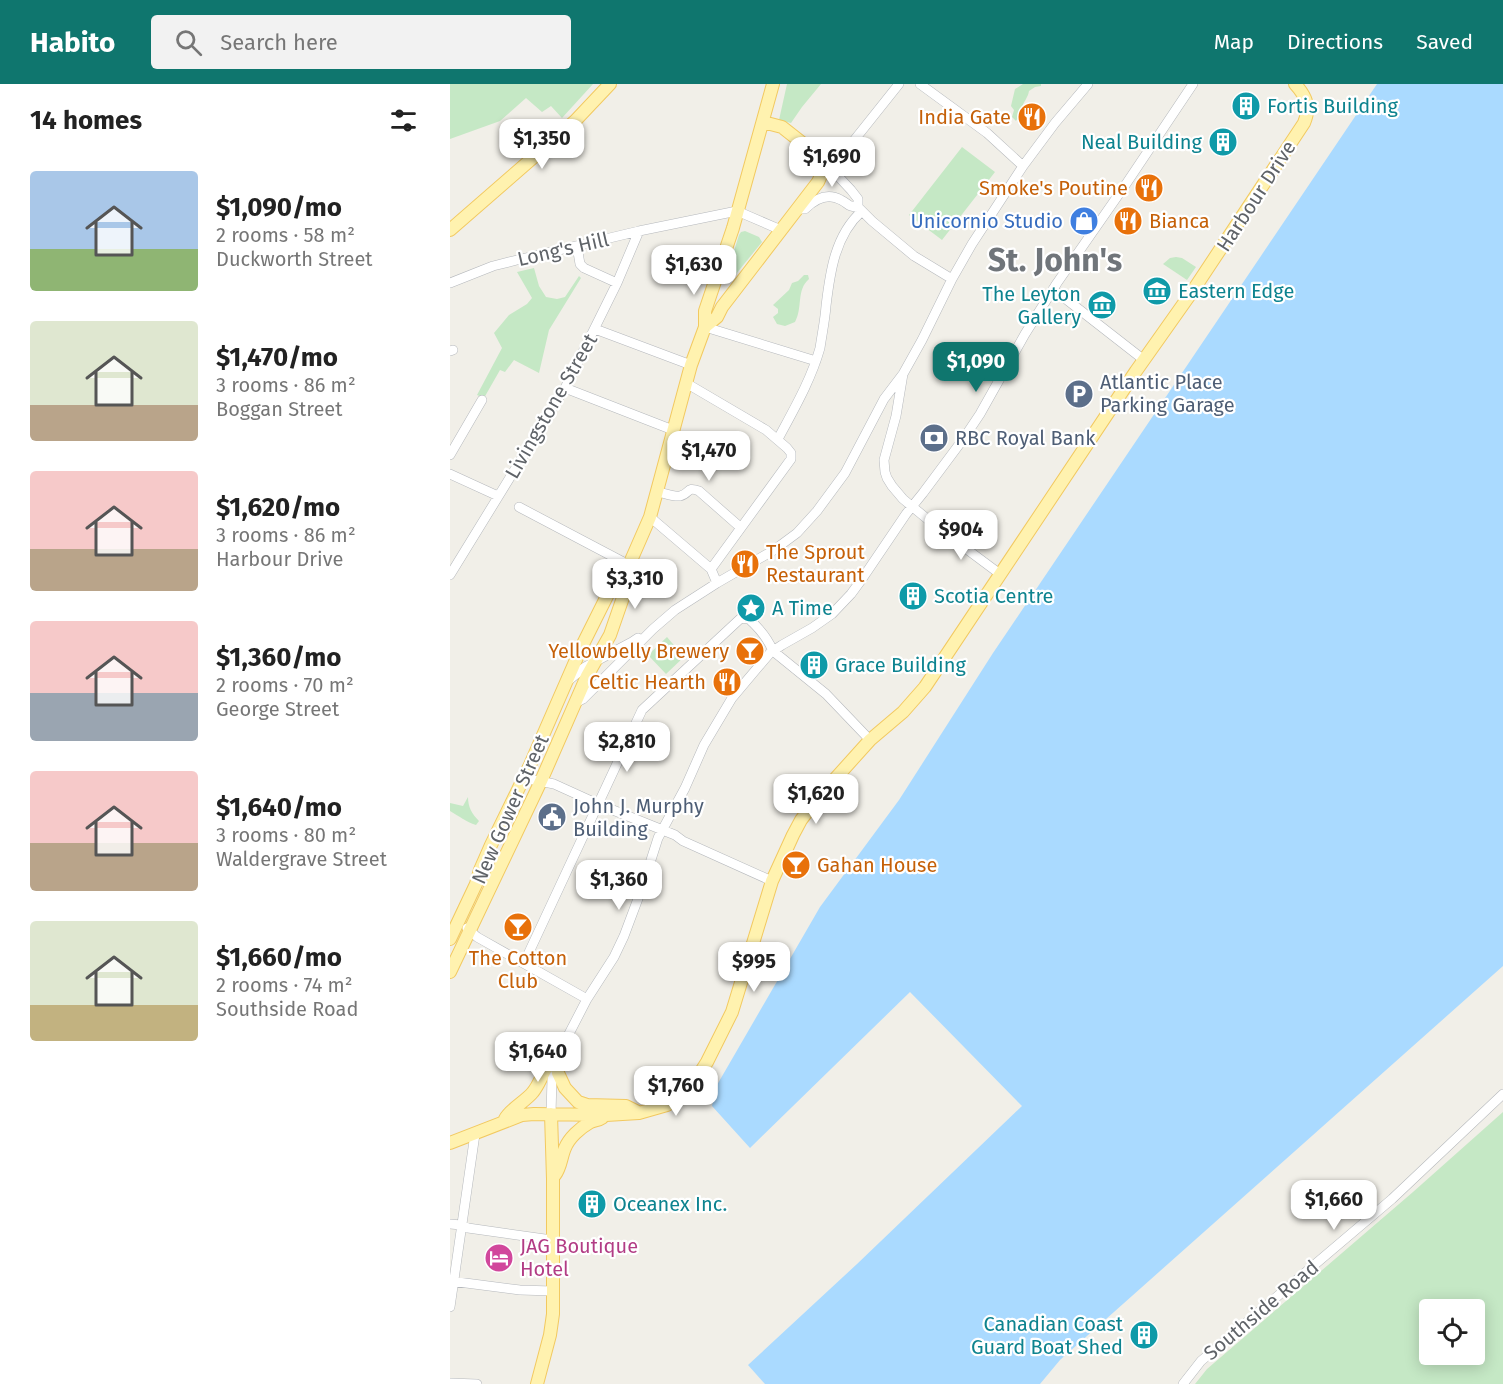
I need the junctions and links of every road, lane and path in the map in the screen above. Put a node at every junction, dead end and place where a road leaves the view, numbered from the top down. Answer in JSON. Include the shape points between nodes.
{"nodes":[{"id":1,"x":610,"y":84,"type":"edge"},
{"id":2,"x":773,"y":84,"type":"edge"},
{"id":3,"x":898,"y":84,"type":"edge"},
{"id":4,"x":920,"y":84,"type":"edge"},
{"id":5,"x":1088,"y":84,"type":"edge"},
{"id":6,"x":1193,"y":84,"type":"edge"},
{"id":7,"x":1295,"y":84,"type":"edge"},
{"id":8,"x":763,"y":122,"type":"junction"},
{"id":9,"x":820,"y":156,"type":"junction"},
{"id":10,"x":1023,"y":165,"type":"junction"},
{"id":11,"x":832,"y":168,"type":"junction"},
{"id":12,"x":798,"y":209,"type":"junction"},
{"id":13,"x":860,"y":209,"type":"junction"},
{"id":14,"x":737,"y":211,"type":"junction"},
{"id":15,"x":450,"y":230,"type":"edge"},
{"id":16,"x":781,"y":230,"type":"junction"},
{"id":17,"x":639,"y":231,"type":"junction"},
{"id":18,"x":577,"y":246,"type":"junction"},
{"id":19,"x":719,"y":271,"type":"junction"},
{"id":20,"x":952,"y":279,"type":"junction"},
{"id":21,"x":742,"y":282,"type":"junction"},
{"id":22,"x":450,"y":283,"type":"edge"},
{"id":23,"x":617,"y":284,"type":"junction"},
{"id":24,"x":1053,"y":290,"type":"junction"},
{"id":25,"x":705,"y":327,"type":"junction"},
{"id":26,"x":595,"y":329,"type":"junction"},
{"id":27,"x":1144,"y":360,"type":"junction"},
{"id":28,"x":816,"y":361,"type":"junction"},
{"id":29,"x":691,"y":364,"type":"junction"},
{"id":30,"x":903,"y":374,"type":"junction"},
{"id":31,"x":686,"y":383,"type":"junction"},
{"id":32,"x":565,"y":388,"type":"junction"},
{"id":33,"x":482,"y":400,"type":"dead end"},
{"id":34,"x":673,"y":430,"type":"junction"},
{"id":35,"x":778,"y":439,"type":"junction"},
{"id":36,"x":450,"y":455,"type":"edge"},
{"id":37,"x":450,"y":474,"type":"edge"},
{"id":38,"x":658,"y":492,"type":"junction"},
{"id":39,"x":498,"y":496,"type":"junction"},
{"id":40,"x":519,"y":507,"type":"dead end"},
{"id":41,"x":912,"y":507,"type":"junction"},
{"id":42,"x":650,"y":517,"type":"junction"},
{"id":43,"x":740,"y":527,"type":"junction"},
{"id":44,"x":629,"y":565,"type":"junction"},
{"id":45,"x":711,"y":569,"type":"junction"},
{"id":46,"x":1000,"y":574,"type":"junction"},
{"id":47,"x":450,"y":575,"type":"edge"},
{"id":48,"x":717,"y":583,"type":"junction"},
{"id":49,"x":653,"y":629,"type":"junction"},
{"id":50,"x":773,"y":651,"type":"junction"},
{"id":51,"x":595,"y":662,"type":"junction"},
{"id":52,"x":568,"y":680,"type":"junction"},
{"id":53,"x":575,"y":703,"type":"junction"},
{"id":54,"x":870,"y":740,"type":"junction"},
{"id":55,"x":524,"y":778,"type":"junction"},
{"id":56,"x":541,"y":781,"type":"junction"},
{"id":57,"x":598,"y":804,"type":"junction"},
{"id":58,"x":662,"y":830,"type":"junction"},
{"id":59,"x":772,"y":881,"type":"junction"},
{"id":60,"x":460,"y":919,"type":"junction"},
{"id":61,"x":469,"y":931,"type":"junction"},
{"id":62,"x":450,"y":939,"type":"edge"},
{"id":63,"x":524,"y":963,"type":"junction"},
{"id":64,"x":450,"y":972,"type":"edge"},
{"id":65,"x":586,"y":999,"type":"junction"},
{"id":66,"x":556,"y":1059,"type":"junction"},
{"id":67,"x":1503,"y":1094,"type":"edge"},
{"id":68,"x":639,"y":1113,"type":"junction"},
{"id":69,"x":551,"y":1114,"type":"junction"},
{"id":70,"x":606,"y":1115,"type":"junction"},
{"id":71,"x":503,"y":1122,"type":"junction"},
{"id":72,"x":475,"y":1134,"type":"junction"},
{"id":73,"x":450,"y":1143,"type":"edge"},
{"id":74,"x":553,"y":1179,"type":"junction"},
{"id":75,"x":450,"y":1224,"type":"edge"},
{"id":76,"x":461,"y":1225,"type":"junction"},
{"id":77,"x":552,"y":1240,"type":"junction"},
{"id":78,"x":452,"y":1281,"type":"edge"},
{"id":79,"x":552,"y":1291,"type":"junction"},
{"id":80,"x":450,"y":1306,"type":"edge"},
{"id":81,"x":450,"y":1383,"type":"edge"},
{"id":82,"x":477,"y":1384,"type":"edge"},
{"id":83,"x":537,"y":1384,"type":"edge"},
{"id":84,"x":1183,"y":1384,"type":"edge"}],
"edges":[{"from":1,"to":15,"type":"main road","via":[[575,121]]},
{"from":2,"to":8,"type":"main road"},
{"from":3,"to":11,"type":"street"},
{"from":4,"to":10,"type":"street"},
{"from":5,"to":10,"type":"street"},
{"from":6,"to":24,"type":"street"},
{"from":7,"to":27,"type":"main road","name":"Harbour Drive","via":[[1308,108],[1304,123]]},
{"from":8,"to":9,"type":"main road","via":[[782,127]]},
{"from":8,"to":14,"type":"main road"},
{"from":9,"to":11,"type":"street"},
{"from":9,"to":12,"type":"main road","via":[[822,175]]},
{"from":10,"to":20,"type":"street"},
{"from":11,"to":13,"type":"street","via":[[858,199]]},
{"from":12,"to":13,"type":"street","via":[[806,209],[815,200],[829,196]]},
{"from":12,"to":16,"type":"main road"},
{"from":13,"to":20,"type":"street","via":[[914,256]]},
{"from":13,"to":28,"type":"street","via":[[832,264]]},
{"from":14,"to":16,"type":"street"},
{"from":14,"to":17,"type":"street","name":"Long's Hill"},
{"from":14,"to":19,"type":"main road"},
{"from":16,"to":21,"type":"main road"},
{"from":17,"to":18,"type":"street","name":"Long's Hill"},
{"from":17,"to":23,"type":"street","name":"Livingstone Street"},
{"from":18,"to":22,"type":"street","name":"Long's Hill","via":[[503,263]]},
{"from":18,"to":23,"type":"street","via":[[584,268]]},
{"from":19,"to":21,"type":"main road","via":[[726,284]]},
{"from":19,"to":25,"type":"main road","via":[[705,311]]},
{"from":20,"to":30,"type":"street"},
{"from":21,"to":25,"type":"main road"},
{"from":23,"to":26,"type":"street","name":"Livingstone Street"},
{"from":24,"to":27,"type":"street"},
{"from":24,"to":41,"type":"street","via":[[980,414]]},
{"from":25,"to":28,"type":"street"},
{"from":25,"to":29,"type":"main road"},
{"from":26,"to":29,"type":"street"},
{"from":26,"to":32,"type":"street","name":"Livingstone Street"},
{"from":27,"to":46,"type":"main road","name":"Harbour Drive"},
{"from":28,"to":35,"type":"street"},
{"from":29,"to":31,"type":"main road"},
{"from":30,"to":41,"type":"street","via":[[885,466],[892,486]]},
{"from":30,"to":48,"type":"street","via":[[817,511],[774,550]]},
{"from":31,"to":34,"type":"main road"},
{"from":31,"to":35,"type":"street"},
{"from":32,"to":34,"type":"street"},
{"from":32,"to":39,"type":"street","name":"Livingstone Street"},
{"from":33,"to":36,"type":"street"},
{"from":34,"to":38,"type":"main road"},
{"from":35,"to":43,"type":"street","via":[[788,448],[792,459]]},
{"from":37,"to":39,"type":"street"},
{"from":38,"to":42,"type":"main road"},
{"from":38,"to":43,"type":"street","via":[[678,496],[695,489]]},
{"from":39,"to":47,"type":"street","name":"Livingstone Street"},
{"from":40,"to":44,"type":"street"},
{"from":41,"to":46,"type":"street"},
{"from":41,"to":50,"type":"street","via":[[841,606]]},
{"from":42,"to":44,"type":"main road"},
{"from":42,"to":45,"type":"street"},
{"from":43,"to":45,"type":"street"},
{"from":44,"to":51,"type":"main road","name":"New Gower Street","via":[[627,586],[605,646]]},
{"from":44,"to":52,"type":"main road","name":"New Gower Street","via":[[614,582]]},
{"from":45,"to":48,"type":"street"},
{"from":46,"to":54,"type":"main road","name":"Harbour Drive","via":[[925,687]]},
{"from":48,"to":49,"type":"street"},
{"from":49,"to":51,"type":"street"},
{"from":49,"to":53,"type":"street","via":[[584,699]]},
{"from":50,"to":54,"type":"street","via":[[826,694]]},
{"from":50,"to":57,"type":"street","via":[[749,619],[741,618],[735,623],[642,710]]},
{"from":50,"to":58,"type":"street","via":[[732,698]]},
{"from":51,"to":52,"type":"street"},
{"from":51,"to":53,"type":"main road","name":"New Gower Street"},
{"from":52,"to":55,"type":"main road","name":"New Gower Street"},
{"from":53,"to":56,"type":"main road","name":"New Gower Street"},
{"from":54,"to":59,"type":"main road","name":"Harbour Drive","via":[[808,811]]},
{"from":55,"to":56,"type":"street"},
{"from":55,"to":60,"type":"main road","name":"New Gower Street"},
{"from":56,"to":57,"type":"street"},
{"from":56,"to":61,"type":"main road","name":"New Gower Street"},
{"from":57,"to":58,"type":"street"},
{"from":57,"to":63,"type":"street"},
{"from":58,"to":59,"type":"street"},
{"from":58,"to":65,"type":"street","via":[[624,936]]},
{"from":59,"to":68,"type":"main road","name":"Harbour Drive","via":[[734,1006],[707,1062],[693,1084],[676,1099]]},
{"from":60,"to":61,"type":"street"},
{"from":60,"to":62,"type":"main road","name":"New Gower Street"},
{"from":61,"to":63,"type":"street"},
{"from":61,"to":64,"type":"main road","name":"New Gower Street"},
{"from":63,"to":65,"type":"street"},
{"from":65,"to":66,"type":"street"},
{"from":66,"to":68,"type":"main road","via":[[561,1081],[578,1102],[626,1106]]},
{"from":66,"to":69,"type":"street"},
{"from":66,"to":71,"type":"main road","via":[[550,1061],[532,1094]]},
{"from":67,"to":84,"type":"street","name":"Southside Road","via":[[1392,1199],[1201,1361]]},
{"from":68,"to":70,"type":"main road","name":"Harbour Drive"},
{"from":69,"to":70,"type":"main road","name":"Harbour Drive"},
{"from":69,"to":71,"type":"main road","name":"Harbour Drive","via":[[522,1115]]},
{"from":69,"to":74,"type":"main road"},
{"from":70,"to":74,"type":"main road","via":[[589,1122],[570,1140]]},
{"from":71,"to":72,"type":"main road"},
{"from":72,"to":73,"type":"main road"},
{"from":72,"to":76,"type":"street"},
{"from":74,"to":77,"type":"main road"},
{"from":75,"to":76,"type":"street"},
{"from":76,"to":77,"type":"street"},
{"from":76,"to":78,"type":"street"},
{"from":77,"to":79,"type":"main road"},
{"from":78,"to":79,"type":"street"},
{"from":78,"to":80,"type":"street"},
{"from":79,"to":83,"type":"main road","via":[[550,1335]]},
{"from":81,"to":82,"type":"street"}]}
